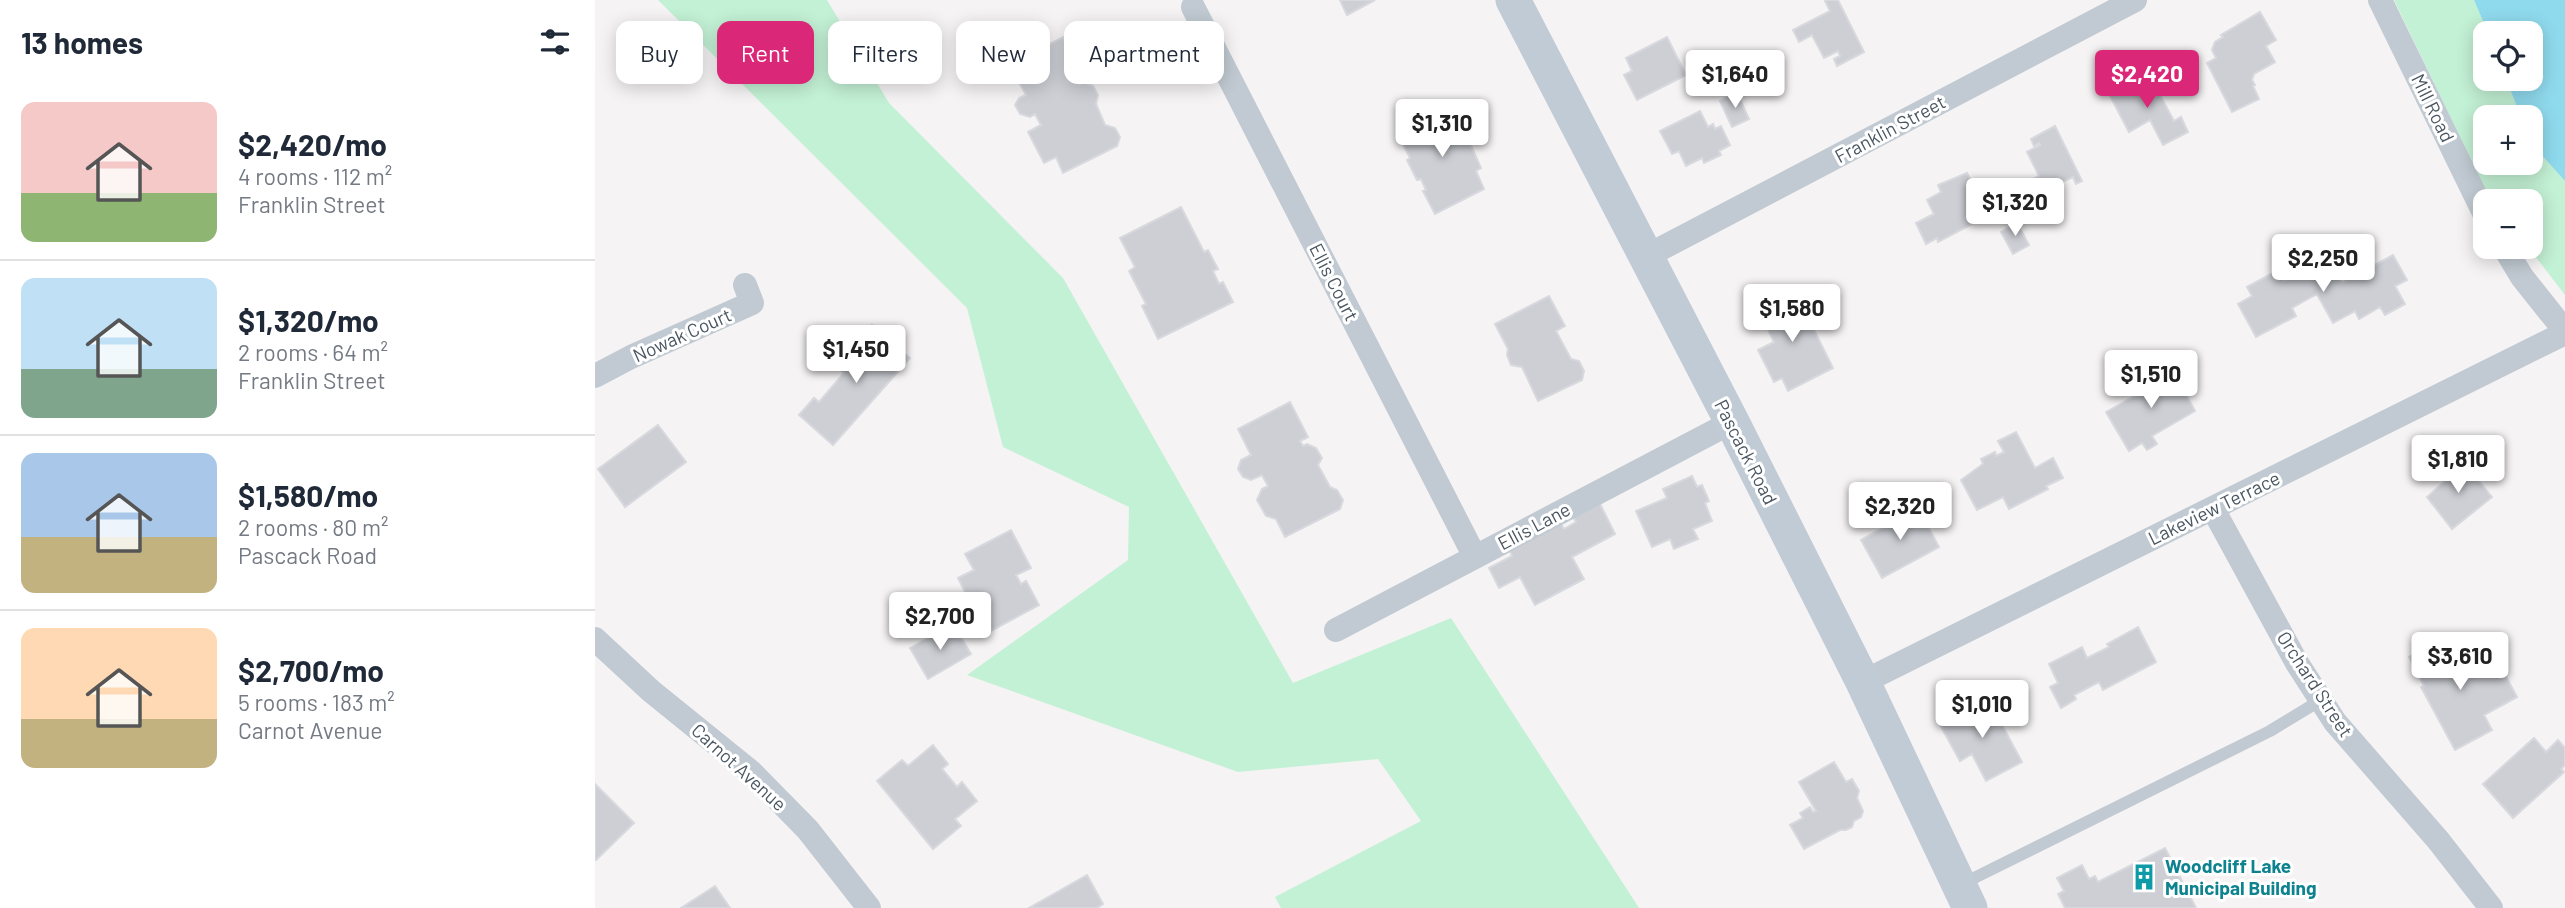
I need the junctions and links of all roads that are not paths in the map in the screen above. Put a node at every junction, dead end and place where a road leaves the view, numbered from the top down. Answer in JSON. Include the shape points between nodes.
{"nodes":[{"id":1,"x":1513,"y":0,"type":"edge"},
{"id":2,"x":2135,"y":0,"type":"edge"},
{"id":3,"x":2380,"y":0,"type":"edge"},
{"id":4,"x":1193,"y":7,"type":"dead end"},
{"id":5,"x":2473,"y":190,"type":"edge"},
{"id":6,"x":1645,"y":257,"type":"junction"},
{"id":7,"x":2511,"y":259,"type":"edge"},
{"id":8,"x":745,"y":285,"type":"dead end"},
{"id":9,"x":2565,"y":332,"type":"edge"},
{"id":10,"x":595,"y":376,"type":"edge"},
{"id":11,"x":1732,"y":422,"type":"junction"},
{"id":12,"x":2213,"y":509,"type":"junction"},
{"id":13,"x":1475,"y":557,"type":"junction"},
{"id":14,"x":1336,"y":630,"type":"dead end"},
{"id":15,"x":595,"y":639,"type":"edge"},
{"id":16,"x":1863,"y":682,"type":"junction"},
{"id":17,"x":2321,"y":700,"type":"junction"},
{"id":18,"x":1965,"y":897,"type":"edge"},
{"id":19,"x":869,"y":908,"type":"edge"},
{"id":20,"x":2491,"y":908,"type":"edge"}],
"edges":[{"from":1,"to":6,"type":"street","name":"Pascack Road"},
{"from":2,"to":6,"type":"street","name":"Franklin Street"},
{"from":3,"to":5,"type":"street","name":"Mill Road"},
{"from":4,"to":13,"type":"street","name":"Ellis Court"},
{"from":6,"to":11,"type":"street","name":"Pascack Road"},
{"from":7,"to":9,"type":"street"},
{"from":8,"to":10,"type":"street","name":"Nowak Court","via":[[751,303]]},
{"from":9,"to":12,"type":"street","name":"Lakeview Terrace"},
{"from":11,"to":13,"type":"street","name":"Ellis Lane"},
{"from":11,"to":16,"type":"street","name":"Pascack Road"},
{"from":12,"to":16,"type":"street","name":"Lakeview Terrace"},
{"from":12,"to":17,"type":"street","name":"Orchard Street"},
{"from":13,"to":14,"type":"street","name":"Ellis Lane"},
{"from":15,"to":19,"type":"street","name":"Carnot Avenue","via":[[750,771],[808,830]]},
{"from":16,"to":18,"type":"street","name":"Pascack Road"},
{"from":17,"to":18,"type":"lane"},
{"from":17,"to":20,"type":"street","name":"Orchard Street"}]}
